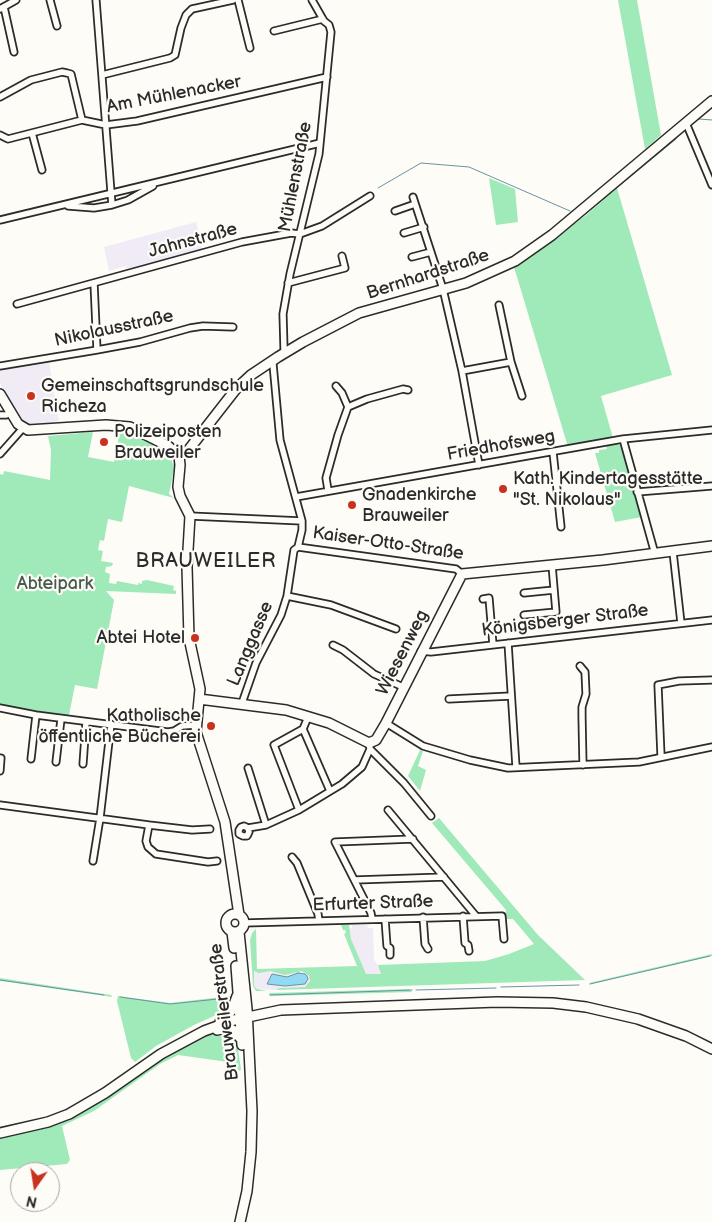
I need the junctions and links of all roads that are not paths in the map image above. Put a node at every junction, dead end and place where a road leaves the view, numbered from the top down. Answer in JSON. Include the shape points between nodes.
{"nodes":[{"id":1,"x":16,"y":0,"type":"edge"},
{"id":2,"x":50,"y":0,"type":"edge"},
{"id":3,"x":96,"y":0,"type":"edge"},
{"id":4,"x":233,"y":0,"type":"edge"},
{"id":5,"x":238,"y":0,"type":"edge"},
{"id":6,"x":312,"y":0,"type":"edge"},
{"id":7,"x":2,"y":8,"type":"edge"},
{"id":8,"x":323,"y":19,"type":"junction"},
{"id":9,"x":57,"y":26,"type":"dead end"},
{"id":10,"x":274,"y":31,"type":"dead end"},
{"id":11,"x":250,"y":48,"type":"dead end"},
{"id":12,"x":14,"y":52,"type":"dead end"},
{"id":13,"x":102,"y":75,"type":"junction"},
{"id":14,"x":327,"y":77,"type":"junction"},
{"id":15,"x":0,"y":98,"type":"edge"},
{"id":16,"x":712,"y":101,"type":"edge"},
{"id":17,"x":82,"y":120,"type":"junction"},
{"id":18,"x":686,"y":123,"type":"junction"},
{"id":19,"x":106,"y":125,"type":"junction"},
{"id":20,"x":32,"y":133,"type":"junction"},
{"id":21,"x":0,"y":135,"type":"edge"},
{"id":22,"x":320,"y":143,"type":"junction"},
{"id":23,"x":42,"y":170,"type":"dead end"},
{"id":24,"x":157,"y":183,"type":"junction"},
{"id":25,"x":712,"y":184,"type":"edge"},
{"id":26,"x":112,"y":193,"type":"junction"},
{"id":27,"x":370,"y":196,"type":"dead end"},
{"id":28,"x":413,"y":197,"type":"dead end"},
{"id":29,"x":415,"y":204,"type":"junction"},
{"id":30,"x":61,"y":206,"type":"junction"},
{"id":31,"x":112,"y":206,"type":"junction"},
{"id":32,"x":395,"y":211,"type":"dead end"},
{"id":33,"x":0,"y":220,"type":"edge"},
{"id":34,"x":424,"y":227,"type":"junction"},
{"id":35,"x":300,"y":234,"type":"junction"},
{"id":36,"x":404,"y":234,"type":"dead end"},
{"id":37,"x":431,"y":252,"type":"junction"},
{"id":38,"x":342,"y":256,"type":"dead end"},
{"id":39,"x":412,"y":257,"type":"dead end"},
{"id":40,"x":94,"y":283,"type":"junction"},
{"id":41,"x":288,"y":283,"type":"junction"},
{"id":42,"x":442,"y":289,"type":"junction"},
{"id":43,"x":17,"y":304,"type":"dead end"},
{"id":44,"x":500,"y":305,"type":"dead end"},
{"id":45,"x":233,"y":327,"type":"dead end"},
{"id":46,"x":97,"y":350,"type":"junction"},
{"id":47,"x":286,"y":352,"type":"junction"},
{"id":48,"x":272,"y":361,"type":"junction"},
{"id":49,"x":511,"y":362,"type":"junction"},
{"id":50,"x":0,"y":366,"type":"edge"},
{"id":51,"x":462,"y":371,"type":"junction"},
{"id":52,"x":336,"y":386,"type":"dead end"},
{"id":53,"x":408,"y":390,"type":"dead end"},
{"id":54,"x":0,"y":394,"type":"edge"},
{"id":55,"x":522,"y":396,"type":"dead end"},
{"id":56,"x":348,"y":407,"type":"junction"},
{"id":57,"x":10,"y":413,"type":"junction"},
{"id":58,"x":0,"y":415,"type":"edge"},
{"id":59,"x":23,"y":428,"type":"junction"},
{"id":60,"x":712,"y":430,"type":"edge"},
{"id":61,"x":623,"y":439,"type":"junction"},
{"id":62,"x":552,"y":452,"type":"junction"},
{"id":63,"x":0,"y":454,"type":"edge"},
{"id":64,"x":179,"y":456,"type":"junction"},
{"id":65,"x":479,"y":465,"type":"junction"},
{"id":66,"x":712,"y":486,"type":"edge"},
{"id":67,"x":328,"y":490,"type":"junction"},
{"id":68,"x":637,"y":492,"type":"junction"},
{"id":69,"x":296,"y":496,"type":"junction"},
{"id":70,"x":190,"y":516,"type":"junction"},
{"id":71,"x":302,"y":521,"type":"junction"},
{"id":72,"x":561,"y":527,"type":"dead end"},
{"id":73,"x":712,"y":546,"type":"edge"},
{"id":74,"x":298,"y":547,"type":"junction"},
{"id":75,"x":673,"y":552,"type":"junction"},
{"id":76,"x":655,"y":554,"type":"junction"},
{"id":77,"x":552,"y":564,"type":"junction"},
{"id":78,"x":462,"y":574,"type":"junction"},
{"id":79,"x":554,"y":590,"type":"junction"},
{"id":80,"x":524,"y":592,"type":"dead end"},
{"id":81,"x":287,"y":596,"type":"junction"},
{"id":82,"x":484,"y":599,"type":"dead end"},
{"id":83,"x":524,"y":615,"type":"dead end"},
{"id":84,"x":712,"y":620,"type":"edge"},
{"id":85,"x":681,"y":623,"type":"junction"},
{"id":86,"x":396,"y":630,"type":"dead end"},
{"id":87,"x":508,"y":643,"type":"junction"},
{"id":88,"x":333,"y":645,"type":"dead end"},
{"id":89,"x":493,"y":645,"type":"junction"},
{"id":90,"x":421,"y":651,"type":"junction"},
{"id":91,"x":580,"y":666,"type":"dead end"},
{"id":92,"x":712,"y":680,"type":"edge"},
{"id":93,"x":403,"y":687,"type":"junction"},
{"id":94,"x":510,"y":696,"type":"junction"},
{"id":95,"x":199,"y":699,"type":"junction"},
{"id":96,"x":449,"y":699,"type":"dead end"},
{"id":97,"x":242,"y":703,"type":"junction"},
{"id":98,"x":0,"y":708,"type":"edge"},
{"id":99,"x":36,"y":715,"type":"junction"},
{"id":100,"x":308,"y":716,"type":"junction"},
{"id":101,"x":61,"y":719,"type":"junction"},
{"id":102,"x":86,"y":722,"type":"junction"},
{"id":103,"x":386,"y":723,"type":"junction"},
{"id":104,"x":111,"y":724,"type":"junction"},
{"id":105,"x":196,"y":725,"type":"junction"},
{"id":106,"x":304,"y":729,"type":"junction"},
{"id":107,"x":370,"y":746,"type":"junction"},
{"id":108,"x":712,"y":746,"type":"edge"},
{"id":109,"x":661,"y":756,"type":"junction"},
{"id":110,"x":2,"y":758,"type":"dead end"},
{"id":111,"x":31,"y":759,"type":"dead end"},
{"id":112,"x":56,"y":762,"type":"dead end"},
{"id":113,"x":83,"y":764,"type":"dead end"},
{"id":114,"x":583,"y":765,"type":"junction"},
{"id":115,"x":516,"y":767,"type":"junction"},
{"id":116,"x":248,"y":768,"type":"dead end"},
{"id":117,"x":0,"y":772,"type":"edge"},
{"id":118,"x":330,"y":791,"type":"junction"},
{"id":119,"x":0,"y":805,"type":"edge"},
{"id":120,"x":299,"y":810,"type":"junction"},
{"id":121,"x":388,"y":810,"type":"dead end"},
{"id":122,"x":431,"y":816,"type":"dead end"},
{"id":123,"x":100,"y":818,"type":"junction"},
{"id":124,"x":149,"y":825,"type":"junction"},
{"id":125,"x":266,"y":825,"type":"junction"},
{"id":126,"x":248,"y":828,"type":"dead end"},
{"id":127,"x":210,"y":829,"type":"dead end"},
{"id":128,"x":412,"y":839,"type":"junction"},
{"id":129,"x":292,"y":857,"type":"dead end"},
{"id":130,"x":93,"y":861,"type":"dead end"},
{"id":131,"x":218,"y":861,"type":"dead end"},
{"id":132,"x":444,"y":877,"type":"junction"},
{"id":133,"x":354,"y":880,"type":"junction"},
{"id":134,"x":234,"y":915,"type":"junction"},
{"id":135,"x":463,"y":916,"type":"junction"},
{"id":136,"x":476,"y":916,"type":"junction"},
{"id":137,"x":423,"y":917,"type":"junction"},
{"id":138,"x":372,"y":919,"type":"junction"},
{"id":139,"x":385,"y":919,"type":"junction"},
{"id":140,"x":319,"y":921,"type":"junction"},
{"id":141,"x":244,"y":923,"type":"junction"},
{"id":142,"x":235,"y":932,"type":"junction"},
{"id":143,"x":504,"y":939,"type":"dead end"},
{"id":144,"x":428,"y":949,"type":"dead end"},
{"id":145,"x":469,"y":951,"type":"dead end"},
{"id":146,"x":390,"y":955,"type":"dead end"},
{"id":147,"x":238,"y":993,"type":"junction"},
{"id":148,"x":243,"y":1017,"type":"junction"},
{"id":149,"x":217,"y":1026,"type":"junction"},
{"id":150,"x":204,"y":1031,"type":"junction"},
{"id":151,"x":242,"y":1040,"type":"junction"},
{"id":152,"x":712,"y":1049,"type":"edge"},
{"id":153,"x":251,"y":1089,"type":"junction"},
{"id":154,"x":0,"y":1133,"type":"edge"},
{"id":155,"x":240,"y":1222,"type":"edge"}],
"edges":[{"from":1,"to":7,"type":"street"},
{"from":2,"to":9,"type":"street"},
{"from":3,"to":13,"type":"street"},
{"from":4,"to":13,"type":"street","via":[[192,9],[181,28],[175,55],[170,58]]},
{"from":5,"to":11,"type":"street"},
{"from":6,"to":8,"type":"street","name":"Mühlenstraße"},
{"from":7,"to":12,"type":"street"},
{"from":8,"to":10,"type":"street"},
{"from":8,"to":14,"type":"street","name":"Mühlenstraße","via":[[331,32]]},
{"from":13,"to":19,"type":"street"},
{"from":14,"to":19,"type":"street","name":"Am Mühlenacker","via":[[137,121]]},
{"from":14,"to":22,"type":"street","name":"Mühlenstraße"},
{"from":15,"to":17,"type":"street","via":[[31,80],[62,72],[71,74]]},
{"from":16,"to":18,"type":"street","name":"Bernhardstraße"},
{"from":17,"to":19,"type":"street","name":"Am Mühlenacker"},
{"from":17,"to":20,"type":"street","name":"Am Mühlenacker"},
{"from":18,"to":25,"type":"street"},
{"from":18,"to":42,"type":"street","name":"Bernhardstraße","via":[[525,256],[466,283]]},
{"from":19,"to":26,"type":"street"},
{"from":20,"to":21,"type":"street","name":"Am Mühlenacker","via":[[8,139]]},
{"from":20,"to":23,"type":"street"},
{"from":22,"to":24,"type":"street"},
{"from":22,"to":35,"type":"street","name":"Mühlenstraße"},
{"from":24,"to":26,"type":"street"},
{"from":24,"to":31,"type":"street"},
{"from":26,"to":30,"type":"street"},
{"from":26,"to":31,"type":"street"},
{"from":27,"to":35,"type":"street","name":"Jahnstraße","via":[[322,226]]},
{"from":28,"to":29,"type":"street"},
{"from":29,"to":32,"type":"street"},
{"from":29,"to":34,"type":"street"},
{"from":30,"to":31,"type":"street"},
{"from":30,"to":33,"type":"street"},
{"from":34,"to":36,"type":"street"},
{"from":34,"to":37,"type":"street"},
{"from":35,"to":40,"type":"street","name":"Jahnstraße","via":[[242,242]]},
{"from":35,"to":41,"type":"street","name":"Mühlenstraße"},
{"from":37,"to":39,"type":"street"},
{"from":37,"to":42,"type":"street"},
{"from":38,"to":41,"type":"street","via":[[345,268]]},
{"from":40,"to":43,"type":"street","name":"Jahnstraße"},
{"from":40,"to":46,"type":"street"},
{"from":41,"to":47,"type":"street","name":"Mühlenstraße","via":[[282,322]]},
{"from":42,"to":47,"type":"street","name":"Bernhardstraße","via":[[359,313]]},
{"from":42,"to":51,"type":"street"},
{"from":44,"to":49,"type":"street"},
{"from":45,"to":46,"type":"street","name":"Nikolausstraße","via":[[190,328]]},
{"from":46,"to":50,"type":"street","name":"Nikolausstraße"},
{"from":47,"to":48,"type":"street","name":"Bernhardstraße"},
{"from":48,"to":64,"type":"street","name":"Bernhardstraße","via":[[236,389],[186,453]]},
{"from":48,"to":69,"type":"street","via":[[280,440]]},
{"from":49,"to":51,"type":"street"},
{"from":49,"to":55,"type":"street"},
{"from":51,"to":65,"type":"street"},
{"from":52,"to":56,"type":"street"},
{"from":53,"to":56,"type":"street","via":[[367,399]]},
{"from":54,"to":57,"type":"street"},
{"from":56,"to":67,"type":"street","via":[[326,478]]},
{"from":57,"to":58,"type":"street"},
{"from":57,"to":59,"type":"street"},
{"from":59,"to":63,"type":"street"},
{"from":59,"to":64,"type":"street","via":[[130,427],[168,446]]},
{"from":60,"to":61,"type":"street","name":"Friedhofsweg"},
{"from":61,"to":62,"type":"street","name":"Friedhofsweg"},
{"from":61,"to":68,"type":"street"},
{"from":62,"to":65,"type":"street","name":"Friedhofsweg"},
{"from":62,"to":72,"type":"street"},
{"from":64,"to":70,"type":"street","via":[[178,488]]},
{"from":65,"to":67,"type":"street","name":"Friedhofsweg"},
{"from":66,"to":68,"type":"street"},
{"from":67,"to":69,"type":"street","name":"Friedhofsweg"},
{"from":68,"to":76,"type":"street"},
{"from":69,"to":71,"type":"street"},
{"from":70,"to":71,"type":"street","name":"Kaiser-Otto-Straße"},
{"from":70,"to":95,"type":"street","via":[[187,567],[189,638]]},
{"from":71,"to":74,"type":"street","name":"Kaiser-Otto-Straße"},
{"from":73,"to":75,"type":"street","name":"Kaiser-Otto-Straße"},
{"from":74,"to":78,"type":"street","name":"Kaiser-Otto-Straße","via":[[456,569]]},
{"from":74,"to":81,"type":"street","name":"Langgasse","via":[[294,550]]},
{"from":75,"to":76,"type":"street","name":"Kaiser-Otto-Straße"},
{"from":75,"to":85,"type":"street"},
{"from":76,"to":77,"type":"street","name":"Kaiser-Otto-Straße"},
{"from":77,"to":78,"type":"street","name":"Kaiser-Otto-Straße"},
{"from":77,"to":79,"type":"street"},
{"from":78,"to":90,"type":"street","name":"Wiesenweg"},
{"from":79,"to":80,"type":"street"},
{"from":79,"to":83,"type":"street","via":[[556,612]]},
{"from":81,"to":86,"type":"street","name":"Langgasse","via":[[331,605]]},
{"from":81,"to":97,"type":"street","name":"Langgasse","via":[[273,634],[256,663]]},
{"from":82,"to":89,"type":"street","via":[[489,598]]},
{"from":84,"to":85,"type":"street","name":"Königsberger Straße"},
{"from":85,"to":87,"type":"street","name":"Königsberger Straße"},
{"from":87,"to":89,"type":"street","name":"Königsberger Straße"},
{"from":87,"to":94,"type":"street"},
{"from":88,"to":93,"type":"street","via":[[374,674]]},
{"from":89,"to":90,"type":"street","name":"Königsberger Straße"},
{"from":90,"to":93,"type":"street","name":"Wiesenweg"},
{"from":91,"to":114,"type":"street","via":[[585,672],[586,694],[582,707]]},
{"from":92,"to":109,"type":"street","via":[[658,685]]},
{"from":93,"to":103,"type":"street","name":"Wiesenweg"},
{"from":94,"to":96,"type":"street"},
{"from":94,"to":115,"type":"street"},
{"from":95,"to":97,"type":"street"},
{"from":95,"to":105,"type":"street"},
{"from":97,"to":100,"type":"street"},
{"from":98,"to":99,"type":"street"},
{"from":99,"to":101,"type":"street"},
{"from":99,"to":111,"type":"street"},
{"from":100,"to":106,"type":"street"},
{"from":100,"to":107,"type":"street","via":[[329,723]]},
{"from":101,"to":102,"type":"street"},
{"from":101,"to":112,"type":"street"},
{"from":102,"to":104,"type":"street"},
{"from":102,"to":113,"type":"street"},
{"from":103,"to":107,"type":"street","name":"Wiesenweg"},
{"from":103,"to":115,"type":"street","via":[[414,741],[443,753],[497,767]]},
{"from":104,"to":105,"type":"street","via":[[168,732]]},
{"from":104,"to":123,"type":"street"},
{"from":105,"to":134,"type":"street","via":[[225,822]]},
{"from":106,"to":118,"type":"street"},
{"from":106,"to":120,"type":"street","via":[[274,745]]},
{"from":107,"to":118,"type":"street","via":[[362,766]]},
{"from":107,"to":122,"type":"street"},
{"from":108,"to":109,"type":"street"},
{"from":109,"to":114,"type":"street","via":[[631,763]]},
{"from":110,"to":117,"type":"street"},
{"from":114,"to":115,"type":"street"},
{"from":116,"to":125,"type":"street"},
{"from":118,"to":120,"type":"street"},
{"from":119,"to":123,"type":"street"},
{"from":120,"to":125,"type":"street"},
{"from":121,"to":128,"type":"street"},
{"from":123,"to":124,"type":"street"},
{"from":123,"to":130,"type":"street"},
{"from":124,"to":127,"type":"street"},
{"from":124,"to":131,"type":"street","via":[[146,841],[156,854]]},
{"from":125,"to":126,"type":"street"},
{"from":128,"to":132,"type":"street"},
{"from":128,"to":133,"type":"street","via":[[335,842]]},
{"from":129,"to":140,"type":"street"},
{"from":132,"to":133,"type":"street"},
{"from":132,"to":136,"type":"street"},
{"from":133,"to":138,"type":"street"},
{"from":134,"to":141,"type":"street","via":[[243,918]]},
{"from":134,"to":142,"type":"street","via":[[226,923]]},
{"from":135,"to":136,"type":"street","name":"Erfurter Straße"},
{"from":135,"to":137,"type":"street","name":"Erfurter Straße"},
{"from":135,"to":145,"type":"street","via":[[465,943]]},
{"from":136,"to":143,"type":"street","name":"Erfurter Straße","via":[[502,916]]},
{"from":137,"to":139,"type":"street","name":"Erfurter Straße"},
{"from":137,"to":144,"type":"street"},
{"from":138,"to":139,"type":"street","name":"Erfurter Straße"},
{"from":138,"to":140,"type":"street","name":"Erfurter Straße"},
{"from":139,"to":146,"type":"street"},
{"from":140,"to":141,"type":"street","name":"Erfurter Straße"},
{"from":141,"to":142,"type":"street","via":[[244,927]]},
{"from":142,"to":147,"type":"street","name":"Brauweilerstraße"},
{"from":142,"to":148,"type":"street","name":"Brauweilerstraße"},
{"from":147,"to":148,"type":"street","name":"Brauweilerstraße"},
{"from":147,"to":149,"type":"street","via":[[232,1010]]},
{"from":148,"to":149,"type":"street"},
{"from":148,"to":151,"type":"street","name":"Brauweilerstraße"},
{"from":148,"to":152,"type":"street","via":[[309,1008],[553,1003],[638,1019]]},
{"from":148,"to":153,"type":"street","name":"Brauweilerstraße"},
{"from":149,"to":150,"type":"street"},
{"from":150,"to":151,"type":"street","via":[[226,1028],[235,1031]]},
{"from":150,"to":154,"type":"street","via":[[161,1054],[105,1094],[69,1114]]},
{"from":151,"to":153,"type":"street","name":"Brauweilerstraße"},
{"from":153,"to":155,"type":"street","name":"Brauweilerstraße","via":[[251,1152]]}]}
